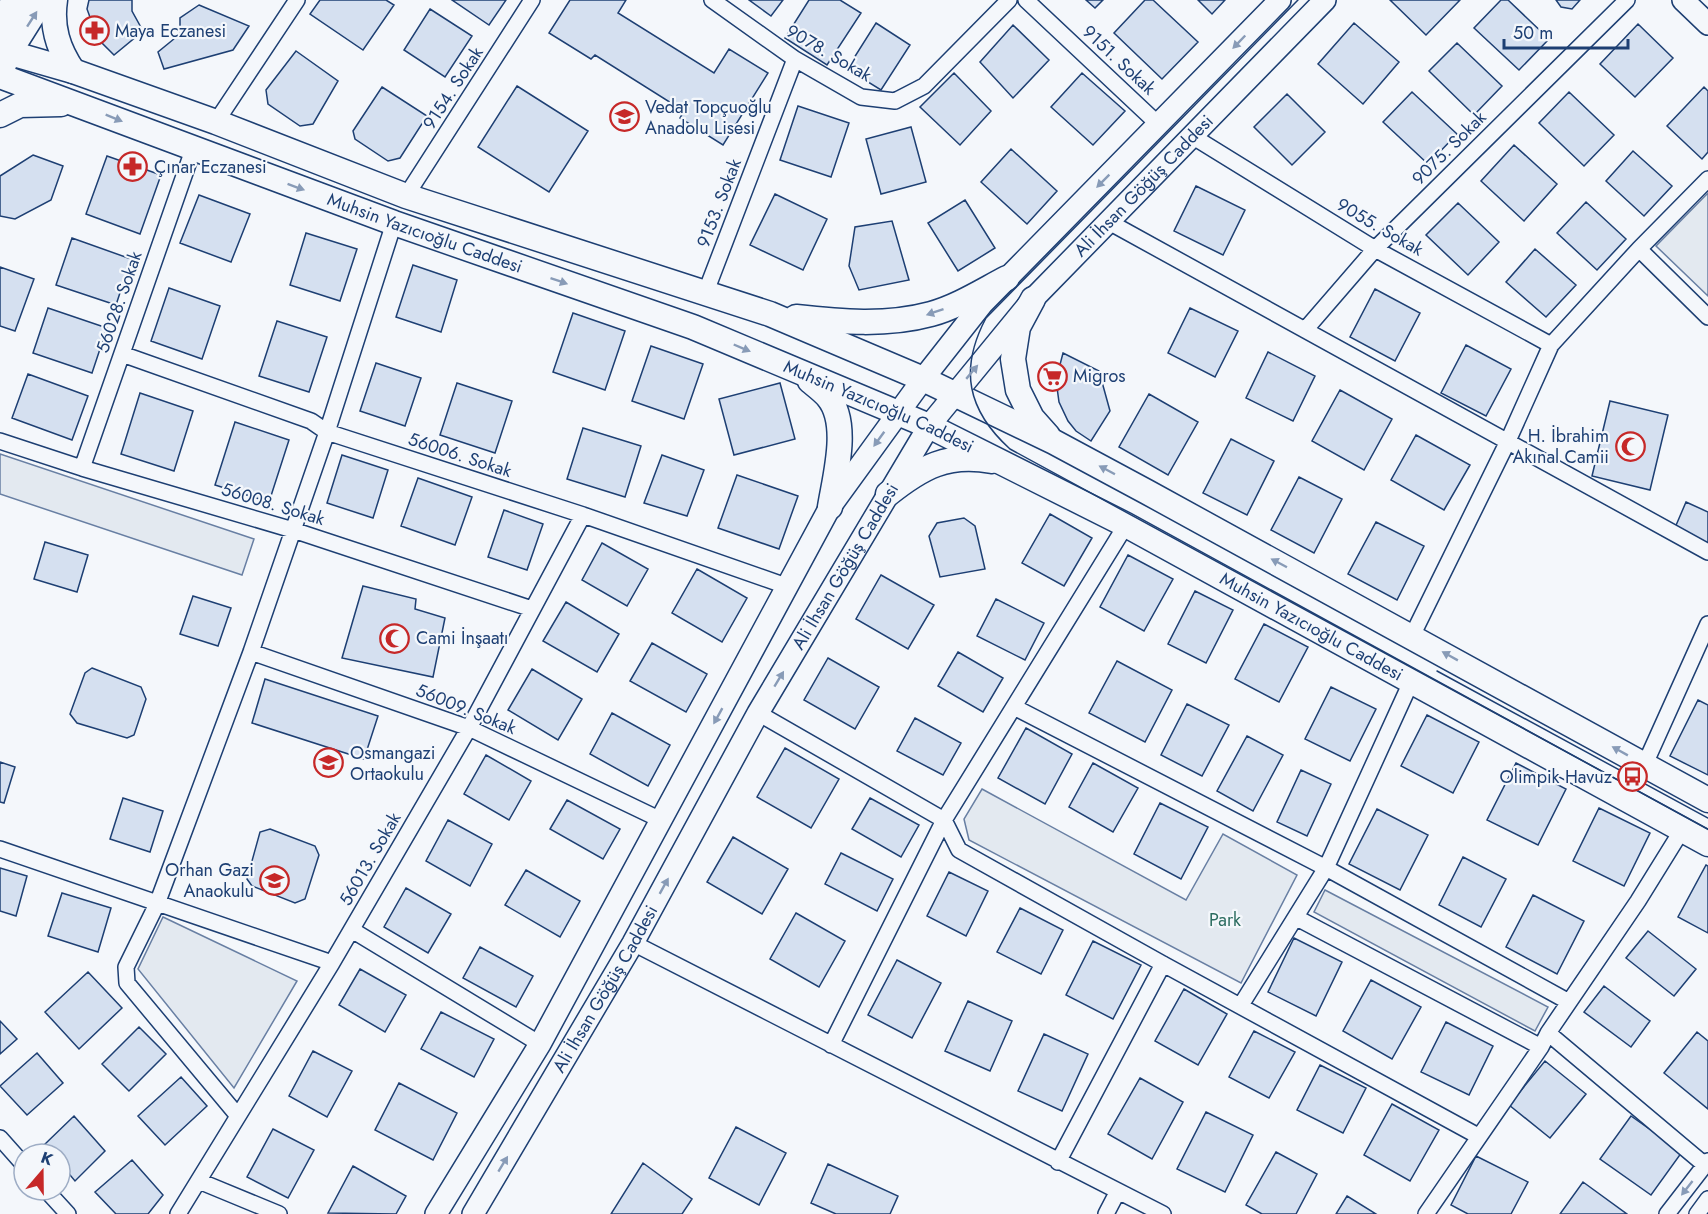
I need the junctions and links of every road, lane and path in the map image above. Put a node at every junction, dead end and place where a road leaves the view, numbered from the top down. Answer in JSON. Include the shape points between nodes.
{"nodes":[{"id":1,"x":22,"y":0,"type":"edge"},
{"id":2,"x":44,"y":0,"type":"edge"},
{"id":3,"x":55,"y":0,"type":"edge"},
{"id":4,"x":297,"y":0,"type":"edge"},
{"id":5,"x":532,"y":0,"type":"edge"},
{"id":6,"x":712,"y":0,"type":"edge"},
{"id":7,"x":1026,"y":0,"type":"edge"},
{"id":8,"x":1280,"y":0,"type":"edge"},
{"id":9,"x":1325,"y":0,"type":"edge"},
{"id":10,"x":1627,"y":0,"type":"edge"},
{"id":11,"x":1683,"y":0,"type":"edge"},
{"id":12,"x":1005,"y":1,"type":"edge"},
{"id":13,"x":0,"y":15,"type":"edge"},
{"id":14,"x":1708,"y":24,"type":"edge"},
{"id":15,"x":3,"y":46,"type":"edge"},
{"id":16,"x":795,"y":59,"type":"junction"},
{"id":17,"x":73,"y":72,"type":"junction"},
{"id":18,"x":0,"y":77,"type":"edge"},
{"id":19,"x":84,"y":106,"type":"junction"},
{"id":20,"x":0,"y":115,"type":"edge"},
{"id":21,"x":216,"y":122,"type":"junction"},
{"id":22,"x":1159,"y":125,"type":"junction"},
{"id":23,"x":1192,"y":136,"type":"junction"},
{"id":24,"x":193,"y":150,"type":"junction"},
{"id":25,"x":1708,"y":179,"type":"edge"},
{"id":26,"x":406,"y":196,"type":"junction"},
{"id":27,"x":1109,"y":222,"type":"junction"},
{"id":28,"x":394,"y":223,"type":"junction"},
{"id":29,"x":1375,"y":249,"type":"junction"},
{"id":30,"x":1639,"y":249,"type":"junction"},
{"id":31,"x":1007,"y":278,"type":"junction"},
{"id":32,"x":705,"y":294,"type":"junction"},
{"id":33,"x":1033,"y":299,"type":"junction"},
{"id":34,"x":770,"y":314,"type":"junction"},
{"id":35,"x":1708,"y":317,"type":"edge"},
{"id":36,"x":1305,"y":330,"type":"junction"},
{"id":37,"x":1551,"y":345,"type":"junction"},
{"id":38,"x":122,"y":354,"type":"junction"},
{"id":39,"x":800,"y":372,"type":"junction"},
{"id":40,"x":923,"y":379,"type":"junction"},
{"id":41,"x":954,"y":394,"type":"junction"},
{"id":42,"x":898,"y":413,"type":"junction"},
{"id":43,"x":929,"y":426,"type":"junction"},
{"id":44,"x":327,"y":432,"type":"junction"},
{"id":45,"x":0,"y":441,"type":"edge"},
{"id":46,"x":1054,"y":442,"type":"junction"},
{"id":47,"x":1506,"y":442,"type":"junction"},
{"id":48,"x":1007,"y":464,"type":"junction"},
{"id":49,"x":82,"y":468,"type":"junction"},
{"id":50,"x":888,"y":494,"type":"junction"},
{"id":51,"x":830,"y":507,"type":"junction"},
{"id":52,"x":583,"y":515,"type":"junction"},
{"id":53,"x":1126,"y":525,"type":"junction"},
{"id":54,"x":293,"y":530,"type":"junction"},
{"id":55,"x":1708,"y":552,"type":"edge"},
{"id":56,"x":789,"y":587,"type":"junction"},
{"id":57,"x":532,"y":609,"type":"junction"},
{"id":58,"x":1708,"y":624,"type":"edge"},
{"id":59,"x":1412,"y":636,"type":"junction"},
{"id":60,"x":251,"y":651,"type":"junction"},
{"id":61,"x":1411,"y":682,"type":"junction"},
{"id":62,"x":1014,"y":707,"type":"junction"},
{"id":63,"x":759,"y":713,"type":"junction"},
{"id":64,"x":469,"y":728,"type":"junction"},
{"id":65,"x":1645,"y":764,"type":"junction"},
{"id":66,"x":1708,"y":800,"type":"edge"},
{"id":67,"x":661,"y":820,"type":"junction"},
{"id":68,"x":944,"y":820,"type":"junction"},
{"id":69,"x":1682,"y":830,"type":"junction"},
{"id":70,"x":1708,"y":844,"type":"edge"},
{"id":71,"x":0,"y":849,"type":"edge"},
{"id":72,"x":1326,"y":868,"type":"junction"},
{"id":73,"x":157,"y":904,"type":"junction"},
{"id":74,"x":1297,"y":918,"type":"junction"},
{"id":75,"x":352,"y":930,"type":"junction"},
{"id":76,"x":633,"y":943,"type":"junction"},
{"id":77,"x":332,"y":963,"type":"junction"},
{"id":78,"x":1163,"y":964,"type":"junction"},
{"id":79,"x":1569,"y":1002,"type":"junction"},
{"id":80,"x":1241,"y":1005,"type":"junction"},
{"id":81,"x":1548,"y":1033,"type":"junction"},
{"id":82,"x":540,"y":1044,"type":"junction"},
{"id":83,"x":831,"y":1045,"type":"junction"},
{"id":84,"x":1541,"y":1047,"type":"junction"},
{"id":85,"x":238,"y":1116,"type":"junction"},
{"id":86,"x":1478,"y":1136,"type":"junction"},
{"id":87,"x":0,"y":1138,"type":"edge"},
{"id":88,"x":12,"y":1152,"type":"edge"},
{"id":89,"x":1058,"y":1162,"type":"junction"},
{"id":90,"x":1706,"y":1163,"type":"edge"},
{"id":91,"x":199,"y":1181,"type":"junction"},
{"id":92,"x":1118,"y":1191,"type":"junction"},
{"id":93,"x":57,"y":1202,"type":"edge"},
{"id":94,"x":68,"y":1214,"type":"edge"},
{"id":95,"x":178,"y":1214,"type":"edge"},
{"id":96,"x":279,"y":1214,"type":"edge"},
{"id":97,"x":436,"y":1214,"type":"edge"},
{"id":98,"x":473,"y":1214,"type":"edge"},
{"id":99,"x":1106,"y":1214,"type":"edge"},
{"id":100,"x":1163,"y":1214,"type":"edge"},
{"id":101,"x":1426,"y":1214,"type":"edge"},
{"id":102,"x":1667,"y":1214,"type":"edge"}],
"edges":[{"from":1,"to":13,"type":"main road"},
{"from":1,"to":15,"type":"main road"},
{"from":15,"to":2,"type":"main road","one_way":true},
{"from":3,"to":17,"type":"main road","via":[[54,31]]},
{"from":4,"to":21,"type":"street"},
{"from":5,"to":26,"type":"street","name":"9154. Sokak"},
{"from":6,"to":16,"type":"street","name":"9078. Sokak"},
{"from":7,"to":22,"type":"street","name":"9151. Sokak"},
{"from":8,"to":22,"type":"main road","name":"Ali İhsan Göğüş Caddesi","one_way":true},
{"from":9,"to":23,"type":"main road","name":"Ali İhsan Göğüş Caddesi"},
{"from":10,"to":29,"type":"street","name":"9075. Sokak"},
{"from":11,"to":14,"type":"main road"},
{"from":12,"to":16,"type":"street","name":"9078. Sokak","via":[[924,86],[895,101],[861,97]]},
{"from":15,"to":17,"type":"main road","name":"Muhsin Yazıcıoğlu Caddesi"},
{"from":15,"to":18,"type":"main road"},
{"from":16,"to":32,"type":"street","name":"9153. Sokak"},
{"from":17,"to":21,"type":"main road","name":"Muhsin Yazıcıoğlu Caddesi"},
{"from":18,"to":19,"type":"main road","name":"Muhsin Yazıcıoğlu Caddesi"},
{"from":19,"to":20,"type":"main road","via":[[20,105]]},
{"from":19,"to":24,"type":"main road","name":"Muhsin Yazıcıoğlu Caddesi","one_way":true},
{"from":21,"to":26,"type":"main road","name":"Muhsin Yazıcıoğlu Caddesi"},
{"from":22,"to":31,"type":"main road","name":"Ali İhsan Göğüş Caddesi","one_way":true},
{"from":23,"to":27,"type":"main road","name":"Ali İhsan Göğüş Caddesi"},
{"from":23,"to":29,"type":"street","name":"9055. Sokak"},
{"from":24,"to":28,"type":"main road","name":"Muhsin Yazıcıoğlu Caddesi","one_way":true},
{"from":24,"to":38,"type":"street","name":"56028. Sokak"},
{"from":25,"to":30,"type":"street"},
{"from":26,"to":32,"type":"main road","name":"Muhsin Yazıcıoğlu Caddesi"},
{"from":27,"to":33,"type":"main road","name":"Ali İhsan Göğüş Caddesi"},
{"from":27,"to":36,"type":"street"},
{"from":28,"to":39,"type":"main road","name":"Muhsin Yazıcıoğlu Caddesi","one_way":true,"via":[[693,327]]},
{"from":28,"to":44,"type":"street"},
{"from":29,"to":36,"type":"street","name":"9075. Sokak"},
{"from":29,"to":37,"type":"street","name":"9055. Sokak"},
{"from":30,"to":35,"type":"street"},
{"from":30,"to":37,"type":"street"},
{"from":31,"to":34,"type":"main road","one_way":true,"via":[[931,314],[886,322]]},
{"from":31,"to":40,"type":"main road","name":"Ali İhsan Göğüş Caddesi"},
{"from":32,"to":34,"type":"main road","name":"Muhsin Yazıcıoğlu Caddesi"},
{"from":41,"to":33,"type":"main road","name":"Ali İhsan Göğüş Caddesi","one_way":true},
{"from":33,"to":46,"type":"main road","via":[[1018,327],[1013,359],[1017,390],[1032,418]]},
{"from":34,"to":40,"type":"main road","name":"Muhsin Yazıcıoğlu Caddesi"},
{"from":36,"to":47,"type":"street"},
{"from":37,"to":47,"type":"street"},
{"from":38,"to":44,"type":"street","name":"56006. Sokak","via":[[311,421]]},
{"from":38,"to":49,"type":"street","name":"56028. Sokak"},
{"from":39,"to":42,"type":"main road","name":"Muhsin Yazıcıoğlu Caddesi"},
{"from":39,"to":51,"type":"main road","via":[[829,398],[840,424]]},
{"from":40,"to":41,"type":"main road","name":"Muhsin Yazıcıoğlu Caddesi"},
{"from":40,"to":42,"type":"main road","name":"Ali İhsan Göğüş Caddesi"},
{"from":41,"to":43,"type":"main road","name":"Ali İhsan Göğüş Caddesi"},
{"from":41,"to":46,"type":"main road","name":"Muhsin Yazıcıoğlu Caddesi"},
{"from":42,"to":43,"type":"main road","name":"Muhsin Yazıcıoğlu Caddesi"},
{"from":42,"to":51,"type":"main road","name":"Ali İhsan Göğüş Caddesi","one_way":true},
{"from":43,"to":48,"type":"main road","name":"Muhsin Yazıcıoğlu Caddesi"},
{"from":43,"to":50,"type":"main road","name":"Ali İhsan Göğüş Caddesi"},
{"from":44,"to":52,"type":"street","name":"56006. Sokak"},
{"from":44,"to":54,"type":"street"},
{"from":45,"to":49,"type":"street","name":"56008. Sokak"},
{"from":59,"to":46,"type":"main road","name":"Muhsin Yazıcıoğlu Caddesi","one_way":true},
{"from":47,"to":55,"type":"street"},
{"from":47,"to":59,"type":"street"},
{"from":48,"to":50,"type":"main road","via":[[975,458],[943,462],[913,474]]},
{"from":48,"to":53,"type":"main road","name":"Muhsin Yazıcıoğlu Caddesi"},
{"from":49,"to":54,"type":"street","name":"56008. Sokak"},
{"from":63,"to":50,"type":"main road","name":"Ali İhsan Göğüş Caddesi","one_way":true},
{"from":51,"to":56,"type":"main road","name":"Ali İhsan Göğüş Caddesi"},
{"from":52,"to":56,"type":"street","name":"56006. Sokak"},
{"from":52,"to":57,"type":"street","name":"56013. Sokak"},
{"from":53,"to":61,"type":"main road","name":"Muhsin Yazıcıoğlu Caddesi"},
{"from":53,"to":62,"type":"street"},
{"from":54,"to":57,"type":"street","name":"56008. Sokak"},
{"from":54,"to":60,"type":"street"},
{"from":56,"to":67,"type":"main road","name":"Ali İhsan Göğüş Caddesi","one_way":true},
{"from":57,"to":64,"type":"street","name":"56013. Sokak"},
{"from":58,"to":65,"type":"street"},
{"from":65,"to":59,"type":"main road","name":"Muhsin Yazıcıoğlu Caddesi","one_way":true},
{"from":60,"to":64,"type":"street","name":"56009. Sokak"},
{"from":60,"to":73,"type":"street"},
{"from":61,"to":69,"type":"main road","name":"Muhsin Yazıcıoğlu Caddesi"},
{"from":61,"to":72,"type":"street"},
{"from":62,"to":68,"type":"street"},
{"from":62,"to":72,"type":"street"},
{"from":63,"to":68,"type":"street"},
{"from":76,"to":63,"type":"main road","name":"Ali İhsan Göğüş Caddesi","one_way":true},
{"from":64,"to":67,"type":"street","name":"56009. Sokak"},
{"from":64,"to":75,"type":"street","name":"56013. Sokak"},
{"from":65,"to":66,"type":"main road","name":"Muhsin Yazıcıoğlu Caddesi"},
{"from":67,"to":82,"type":"main road","name":"Ali İhsan Göğüş Caddesi"},
{"from":68,"to":78,"type":"street","via":[[959,850]]},
{"from":68,"to":83,"type":"street"},
{"from":69,"to":70,"type":"main road","name":"Muhsin Yazıcıoğlu Caddesi"},
{"from":69,"to":79,"type":"street"},
{"from":71,"to":73,"type":"street"},
{"from":72,"to":74,"type":"street"},
{"from":72,"to":79,"type":"street"},
{"from":73,"to":77,"type":"street"},
{"from":73,"to":85,"type":"street","via":[[126,968],[127,983]]},
{"from":74,"to":80,"type":"street"},
{"from":74,"to":84,"type":"street"},
{"from":75,"to":77,"type":"street","name":"56013. Sokak"},
{"from":75,"to":82,"type":"street"},
{"from":76,"to":83,"type":"street"},
{"from":98,"to":76,"type":"main road","name":"Ali İhsan Göğüş Caddesi","one_way":true},
{"from":77,"to":85,"type":"street","name":"56013. Sokak"},
{"from":78,"to":80,"type":"street"},
{"from":78,"to":89,"type":"street"},
{"from":79,"to":81,"type":"street"},
{"from":80,"to":86,"type":"street"},
{"from":81,"to":84,"type":"street"},
{"from":81,"to":90,"type":"street"},
{"from":82,"to":97,"type":"main road","name":"Ali İhsan Göğüş Caddesi"},
{"from":83,"to":89,"type":"street"},
{"from":84,"to":86,"type":"street"},
{"from":85,"to":91,"type":"street","name":"56013. Sokak"},
{"from":86,"to":101,"type":"street"},
{"from":87,"to":88,"type":"street"},
{"from":89,"to":92,"type":"street"},
{"from":90,"to":102,"type":"street","one_way":true},
{"from":91,"to":95,"type":"street","name":"56013. Sokak"},
{"from":91,"to":96,"type":"street"},
{"from":92,"to":99,"type":"street"},
{"from":92,"to":100,"type":"street"},
{"from":93,"to":94,"type":"street"}]}
